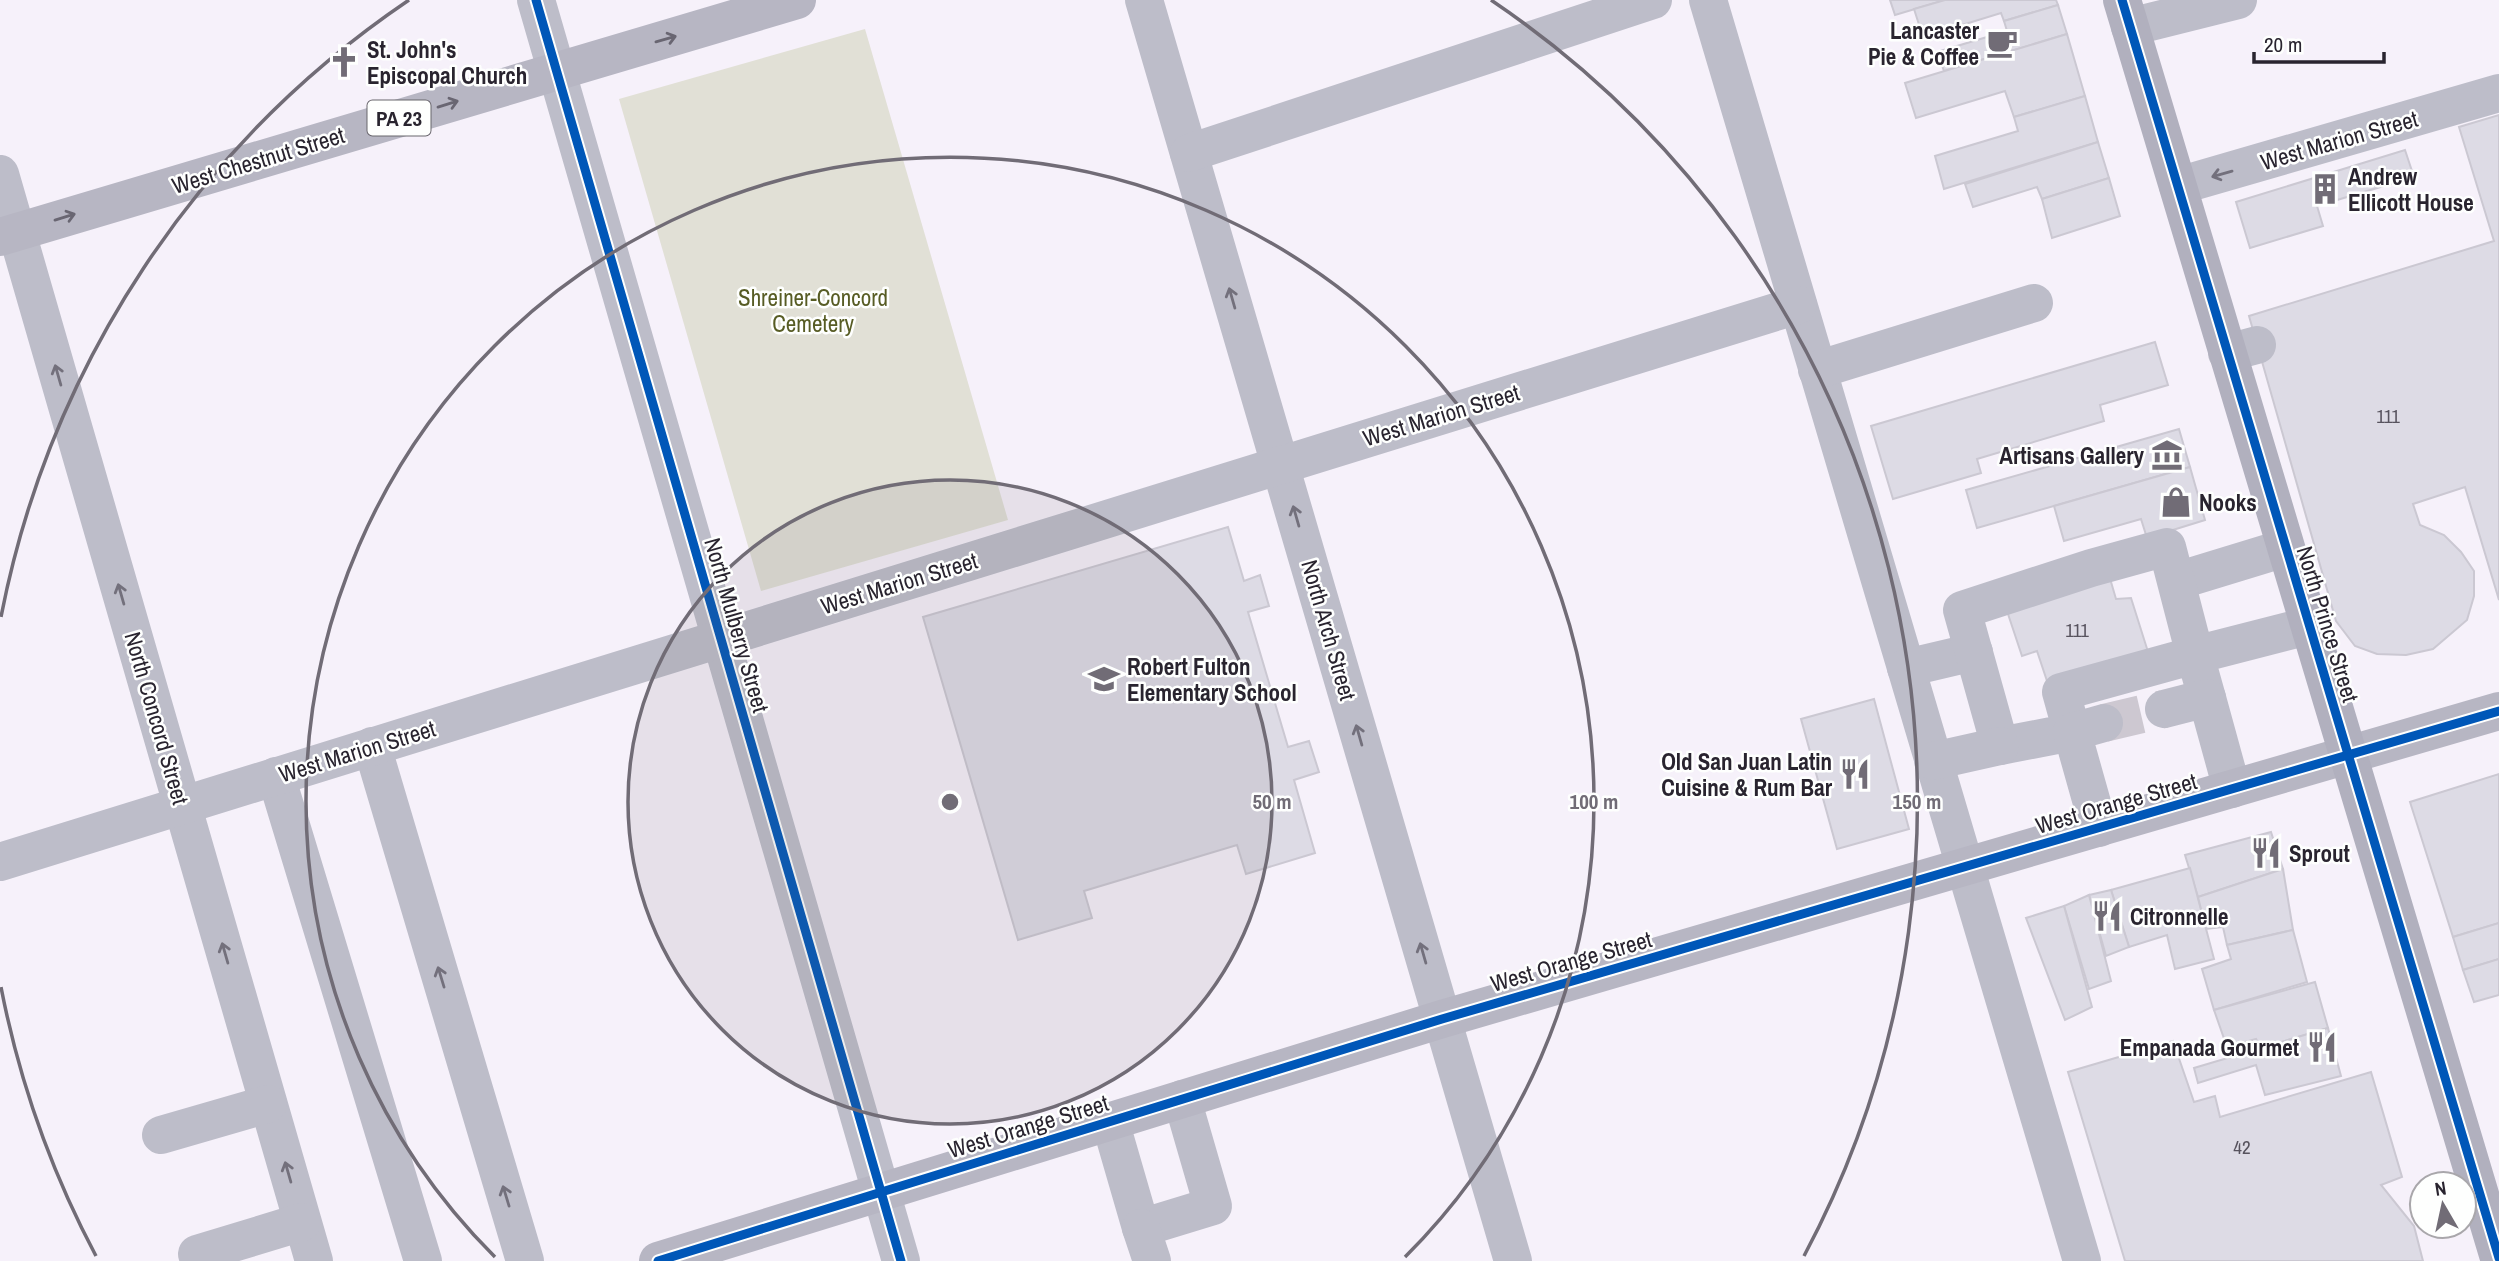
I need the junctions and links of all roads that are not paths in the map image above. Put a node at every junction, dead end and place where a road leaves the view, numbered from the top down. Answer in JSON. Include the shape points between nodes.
{"nodes":[{"id":1,"x":536,"y":0,"type":"edge"},
{"id":2,"x":797,"y":0,"type":"edge"},
{"id":3,"x":1144,"y":0,"type":"edge"},
{"id":4,"x":1653,"y":0,"type":"edge"},
{"id":5,"x":1708,"y":0,"type":"edge"},
{"id":6,"x":2238,"y":0,"type":"edge"},
{"id":7,"x":2126,"y":14,"type":"edge"},
{"id":8,"x":557,"y":72,"type":"junction"},
{"id":9,"x":2499,"y":93,"type":"edge"},
{"id":10,"x":1189,"y":152,"type":"junction"},
{"id":11,"x":0,"y":174,"type":"edge"},
{"id":12,"x":2178,"y":186,"type":"junction"},
{"id":13,"x":8,"y":234,"type":"edge"},
{"id":14,"x":2034,"y":303,"type":"dead end"},
{"id":15,"x":1798,"y":304,"type":"junction"},
{"id":16,"x":1817,"y":370,"type":"junction"},
{"id":17,"x":1280,"y":465,"type":"junction"},
{"id":18,"x":2285,"y":548,"type":"junction"},
{"id":19,"x":2177,"y":581,"type":"junction"},
{"id":20,"x":2308,"y":626,"type":"junction"},
{"id":21,"x":721,"y":638,"type":"junction"},
{"id":22,"x":1974,"y":652,"type":"junction"},
{"id":23,"x":2195,"y":655,"type":"junction"},
{"id":24,"x":1906,"y":668,"type":"junction"},
{"id":25,"x":2207,"y":698,"type":"junction"},
{"id":26,"x":2164,"y":709,"type":"tunnel mouth"},
{"id":27,"x":2499,"y":711,"type":"edge"},
{"id":28,"x":2088,"y":728,"type":"junction"},
{"id":29,"x":372,"y":746,"type":"junction"},
{"id":30,"x":2000,"y":746,"type":"junction"},
{"id":31,"x":2347,"y":756,"type":"junction"},
{"id":32,"x":1933,"y":761,"type":"junction"},
{"id":33,"x":276,"y":776,"type":"junction"},
{"id":34,"x":2232,"y":789,"type":"junction"},
{"id":35,"x":182,"y":805,"type":"junction"},
{"id":36,"x":2099,"y":828,"type":"junction"},
{"id":37,"x":0,"y":862,"type":"edge"},
{"id":38,"x":1964,"y":867,"type":"junction"},
{"id":39,"x":1442,"y":1019,"type":"junction"},
{"id":40,"x":1182,"y":1099,"type":"junction"},
{"id":41,"x":268,"y":1104,"type":"junction"},
{"id":42,"x":1111,"y":1121,"type":"junction"},
{"id":43,"x":161,"y":1135,"type":"dead end"},
{"id":44,"x":881,"y":1192,"type":"junction"},
{"id":45,"x":302,"y":1222,"type":"junction"},
{"id":46,"x":1146,"y":1244,"type":"edge"},
{"id":47,"x":197,"y":1254,"type":"dead end"},
{"id":48,"x":2499,"y":1258,"type":"edge"},
{"id":49,"x":314,"y":1261,"type":"edge"},
{"id":50,"x":423,"y":1261,"type":"edge"},
{"id":51,"x":525,"y":1261,"type":"edge"},
{"id":52,"x":658,"y":1261,"type":"edge"},
{"id":53,"x":901,"y":1261,"type":"edge"},
{"id":54,"x":1513,"y":1261,"type":"edge"},
{"id":55,"x":2082,"y":1261,"type":"edge"}],
"edges":[{"from":1,"to":8,"type":"street","name":"North Mulberry Street"},
{"from":8,"to":2,"type":"main road","name":"West Chestnut Street","number":"PA 23","one_way":true},
{"from":3,"to":10,"type":"street","name":"North Arch Street"},
{"from":4,"to":10,"type":"street"},
{"from":5,"to":15,"type":"street"},
{"from":6,"to":7,"type":"street"},
{"from":7,"to":12,"type":"highway","name":"North Prince Street"},
{"from":13,"to":8,"type":"main road","name":"West Chestnut Street","number":"PA 23","one_way":true},
{"from":8,"to":21,"type":"street","name":"North Mulberry Street"},
{"from":9,"to":12,"type":"street","name":"West Marion Street","one_way":true},
{"from":17,"to":10,"type":"street","name":"North Arch Street","one_way":true},
{"from":11,"to":13,"type":"street","name":"North Concord Street"},
{"from":12,"to":18,"type":"highway","name":"North Prince Street","via":[[2242,349]]},
{"from":35,"to":13,"type":"street","name":"North Concord Street","one_way":true},
{"from":14,"to":16,"type":"street"},
{"from":15,"to":16,"type":"street"},
{"from":15,"to":17,"type":"street","name":"West Marion Street"},
{"from":16,"to":24,"type":"street"},
{"from":17,"to":21,"type":"street","name":"West Marion Street"},
{"from":39,"to":17,"type":"street","name":"North Arch Street","one_way":true},
{"from":18,"to":19,"type":"street"},
{"from":18,"to":20,"type":"highway","name":"North Prince Street"},
{"from":19,"to":22,"type":"street","via":[[2167,547],[1962,610]]},
{"from":19,"to":23,"type":"street"},
{"from":20,"to":23,"type":"street"},
{"from":20,"to":31,"type":"highway","name":"North Prince Street"},
{"from":21,"to":29,"type":"street","name":"West Marion Street"},
{"from":21,"to":44,"type":"street","name":"North Mulberry Street"},
{"from":22,"to":24,"type":"street"},
{"from":22,"to":30,"type":"street"},
{"from":23,"to":25,"type":"street"},
{"from":23,"to":28,"type":"street","via":[[2061,692]]},
{"from":24,"to":32,"type":"street"},
{"from":25,"to":26,"type":"street"},
{"from":25,"to":34,"type":"street"},
{"from":27,"to":31,"type":"main road","name":"West Orange Street"},
{"from":28,"to":30,"type":"street"},
{"from":28,"to":36,"type":"street"},
{"from":29,"to":33,"type":"street","name":"West Marion Street"},
{"from":51,"to":29,"type":"street","one_way":true},
{"from":30,"to":32,"type":"street"},
{"from":31,"to":34,"type":"main road","name":"West Orange Street"},
{"from":31,"to":48,"type":"highway","name":"North Prince Street"},
{"from":32,"to":38,"type":"street"},
{"from":33,"to":35,"type":"street","name":"West Marion Street"},
{"from":33,"to":50,"type":"street"},
{"from":34,"to":36,"type":"main road","name":"West Orange Street"},
{"from":35,"to":37,"type":"street","name":"West Marion Street"},
{"from":41,"to":35,"type":"street","name":"North Concord Street","one_way":true},
{"from":36,"to":38,"type":"main road","name":"West Orange Street"},
{"from":38,"to":39,"type":"main road","name":"West Orange Street"},
{"from":38,"to":55,"type":"street"},
{"from":39,"to":40,"type":"main road","name":"West Orange Street"},
{"from":39,"to":54,"type":"street","name":"North Arch Street"},
{"from":40,"to":42,"type":"main road","name":"West Orange Street"},
{"from":40,"to":46,"type":"street","via":[[1213,1206]]},
{"from":41,"to":43,"type":"street"},
{"from":45,"to":41,"type":"street","name":"North Concord Street","one_way":true},
{"from":42,"to":44,"type":"main road","name":"West Orange Street"},
{"from":42,"to":46,"type":"street"},
{"from":44,"to":52,"type":"main road","name":"West Orange Street"},
{"from":44,"to":53,"type":"street","name":"North Mulberry Street"},
{"from":45,"to":47,"type":"street"},
{"from":45,"to":49,"type":"street","name":"North Concord Street"}]}
